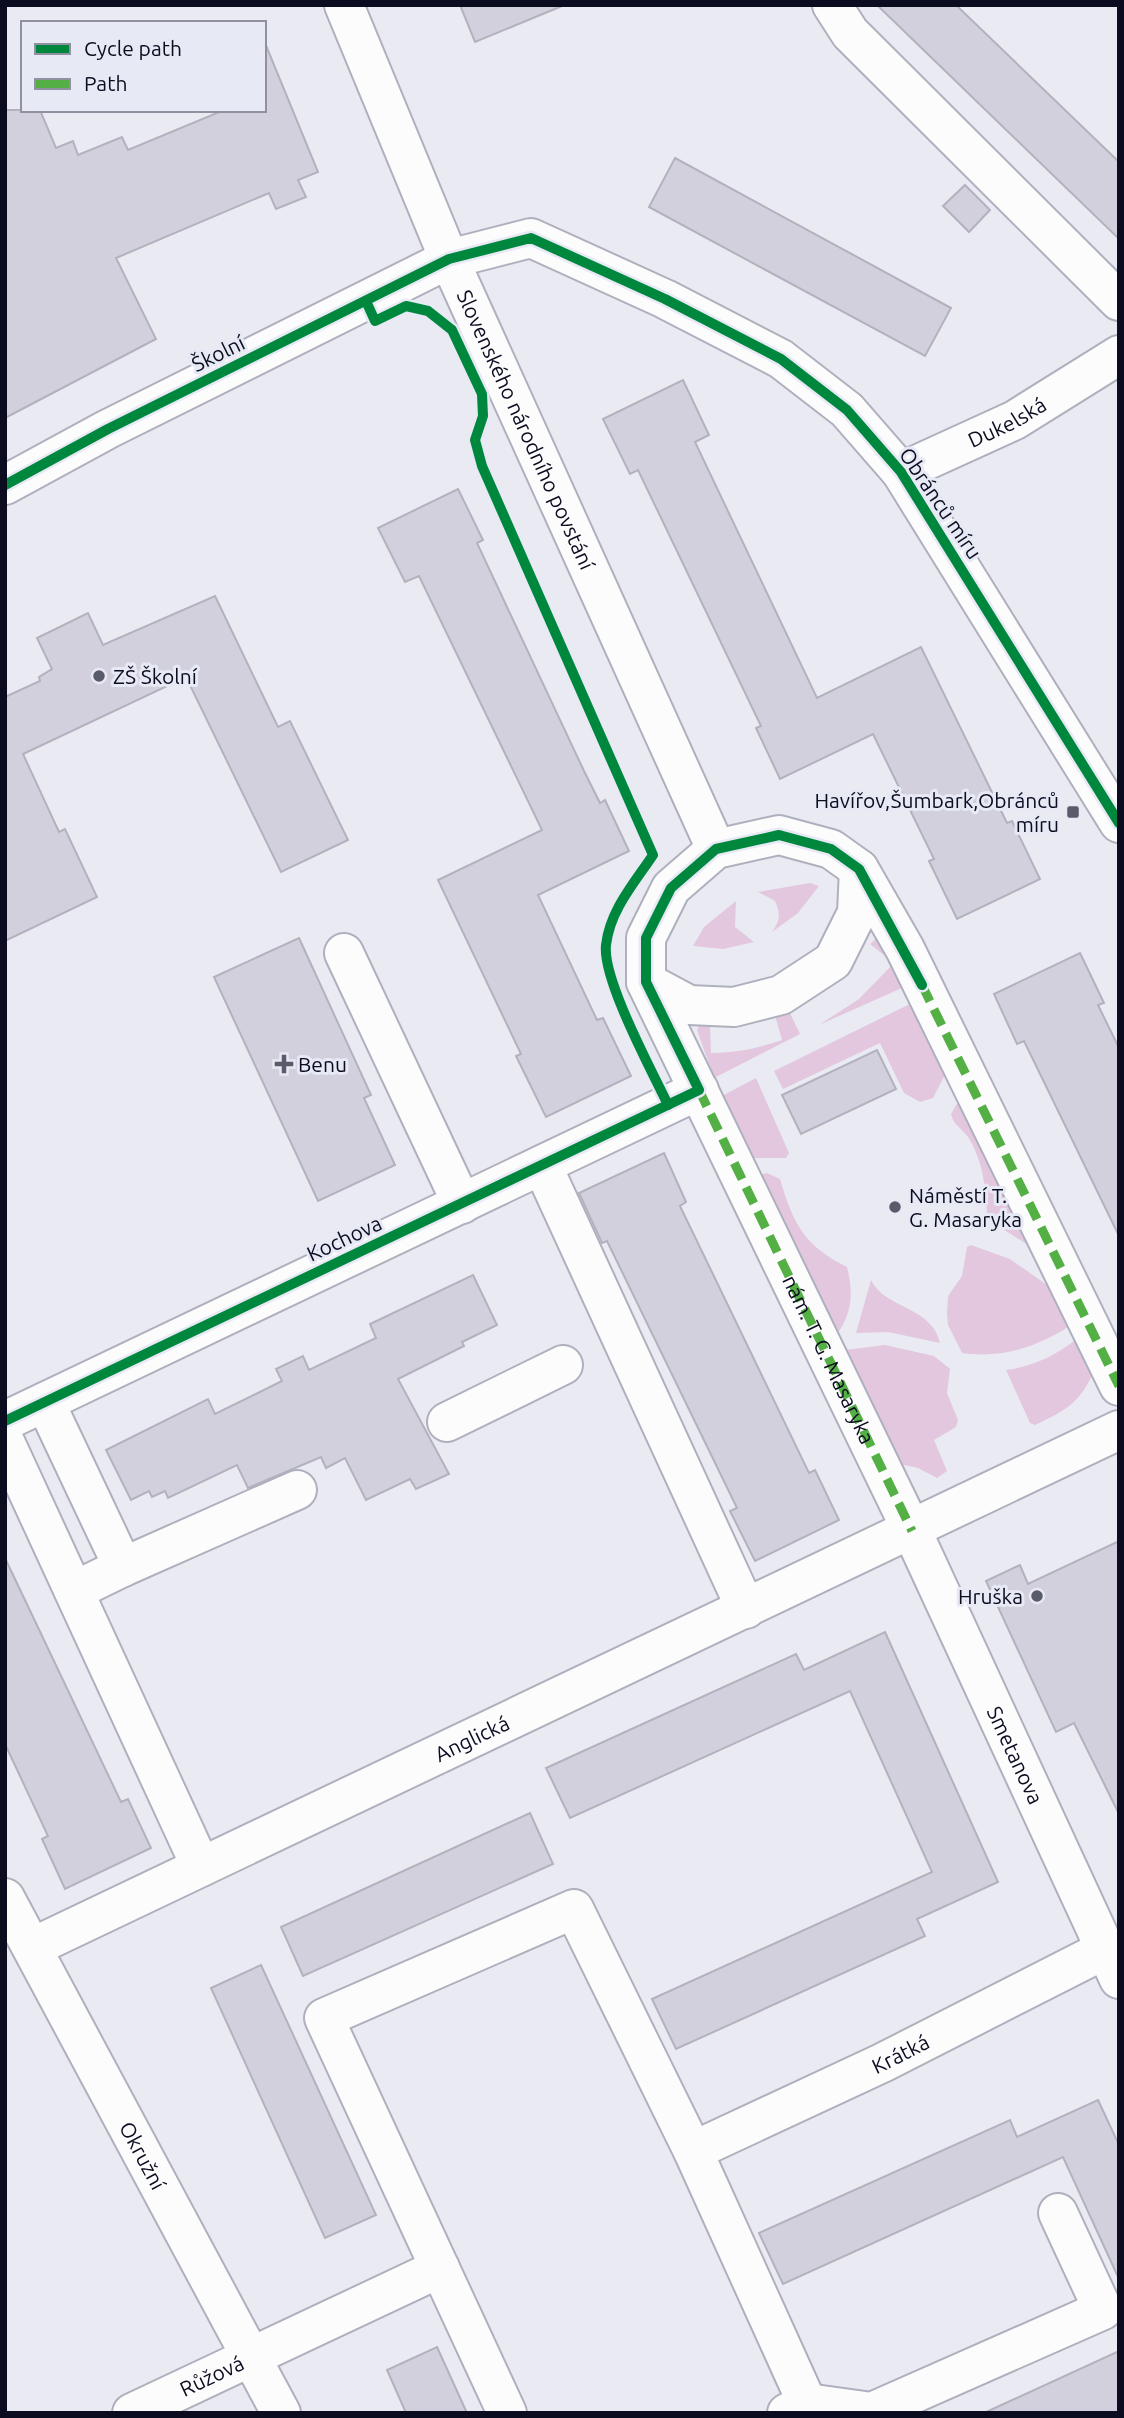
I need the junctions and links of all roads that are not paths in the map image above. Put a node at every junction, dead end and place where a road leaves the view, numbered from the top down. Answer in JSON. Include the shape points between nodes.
{"nodes":[{"id":1,"x":344,"y":5,"type":"edge"},
{"id":2,"x":832,"y":5,"type":"edge"},
{"id":3,"x":449,"y":259,"type":"junction"},
{"id":4,"x":1119,"y":301,"type":"edge"},
{"id":5,"x":1115,"y":367,"type":"edge"},
{"id":6,"x":901,"y":472,"type":"junction"},
{"id":7,"x":5,"y":485,"type":"edge"},
{"id":8,"x":1119,"y":823,"type":"edge"},
{"id":9,"x":716,"y":849,"type":"junction"},
{"id":10,"x":859,"y":869,"type":"junction"},
{"id":11,"x":344,"y":953,"type":"dead end"},
{"id":12,"x":646,"y":982,"type":"junction"},
{"id":13,"x":699,"y":1090,"type":"junction"},
{"id":14,"x":542,"y":1165,"type":"junction"},
{"id":15,"x":462,"y":1204,"type":"junction"},
{"id":16,"x":563,"y":1365,"type":"dead end"},
{"id":17,"x":1119,"y":1386,"type":"edge"},
{"id":18,"x":45,"y":1402,"type":"junction"},
{"id":19,"x":5,"y":1421,"type":"edge"},
{"id":20,"x":447,"y":1422,"type":"dead end"},
{"id":21,"x":1119,"y":1430,"type":"edge"},
{"id":22,"x":5,"y":1442,"type":"edge"},
{"id":23,"x":297,"y":1490,"type":"dead end"},
{"id":24,"x":912,"y":1531,"type":"junction"},
{"id":25,"x":122,"y":1567,"type":"junction"},
{"id":26,"x":74,"y":1591,"type":"junction"},
{"id":27,"x":746,"y":1609,"type":"junction"},
{"id":28,"x":201,"y":1867,"type":"junction"},
{"id":29,"x":5,"y":1898,"type":"edge"},
{"id":30,"x":33,"y":1947,"type":"junction"},
{"id":31,"x":1112,"y":1964,"type":"edge"},
{"id":32,"x":692,"y":2151,"type":"junction"},
{"id":33,"x":1058,"y":2213,"type":"dead end"},
{"id":34,"x":440,"y":2267,"type":"junction"},
{"id":35,"x":251,"y":2356,"type":"junction"},
{"id":36,"x":797,"y":2408,"type":"edge"},
{"id":37,"x":132,"y":2413,"type":"edge"},
{"id":38,"x":281,"y":2413,"type":"edge"},
{"id":39,"x":507,"y":2413,"type":"edge"}],
"edges":[{"from":1,"to":3,"type":"street","name":"Slovenského národního povstání"},
{"from":2,"to":4,"type":"street","via":[[850,33]]},
{"from":3,"to":6,"type":"street","name":"Obránců míru","via":[[531,238],[665,299],[781,359],[847,410]]},
{"from":3,"to":7,"type":"street","name":"Školní"},
{"from":3,"to":9,"type":"street","name":"Slovenského národního povstání"},
{"from":5,"to":6,"type":"street","name":"Dukelská","via":[[1015,420]]},
{"from":6,"to":8,"type":"street","name":"Obránců míru"},
{"from":9,"to":10,"type":"street","name":"nám. T. G. Masaryka","via":[[779,835],[831,849]]},
{"from":9,"to":12,"type":"street","name":"nám. T. G. Masaryka","via":[[670,888],[646,938]]},
{"from":10,"to":12,"type":"street","via":[[857,913],[833,961],[781,995],[734,1007],[690,1006]]},
{"from":10,"to":17,"type":"street","name":"nám. T. G. Masaryka","via":[[922,985]]},
{"from":11,"to":15,"type":"street"},
{"from":12,"to":13,"type":"street","name":"nám. T. G. Masaryka"},
{"from":13,"to":14,"type":"street","name":"Kochova"},
{"from":13,"to":24,"type":"street","name":"nám. T. G. Masaryka"},
{"from":14,"to":15,"type":"street","name":"Kochova"},
{"from":14,"to":27,"type":"street"},
{"from":15,"to":18,"type":"street","name":"Kochova"},
{"from":16,"to":20,"type":"street"},
{"from":18,"to":19,"type":"street","name":"Kochova"},
{"from":18,"to":25,"type":"street"},
{"from":21,"to":24,"type":"street"},
{"from":22,"to":26,"type":"street"},
{"from":23,"to":25,"type":"street"},
{"from":24,"to":27,"type":"street","name":"Anglická"},
{"from":24,"to":31,"type":"street","name":"Smetanova"},
{"from":25,"to":26,"type":"street"},
{"from":26,"to":28,"type":"street"},
{"from":27,"to":28,"type":"street","name":"Anglická"},
{"from":28,"to":30,"type":"street","name":"Anglická"},
{"from":29,"to":30,"type":"street","name":"Okružní"},
{"from":30,"to":35,"type":"street","name":"Okružní"},
{"from":31,"to":32,"type":"street","name":"Krátká","via":[[894,2057]]},
{"from":32,"to":34,"type":"street","via":[[573,1909],[324,2018]]},
{"from":32,"to":36,"type":"street"},
{"from":33,"to":36,"type":"street","via":[[1103,2310],[872,2412]]},
{"from":34,"to":35,"type":"street","name":"Růžová"},
{"from":34,"to":39,"type":"street"},
{"from":35,"to":37,"type":"street","name":"Růžová"},
{"from":35,"to":38,"type":"street","name":"Okružní"}]}
